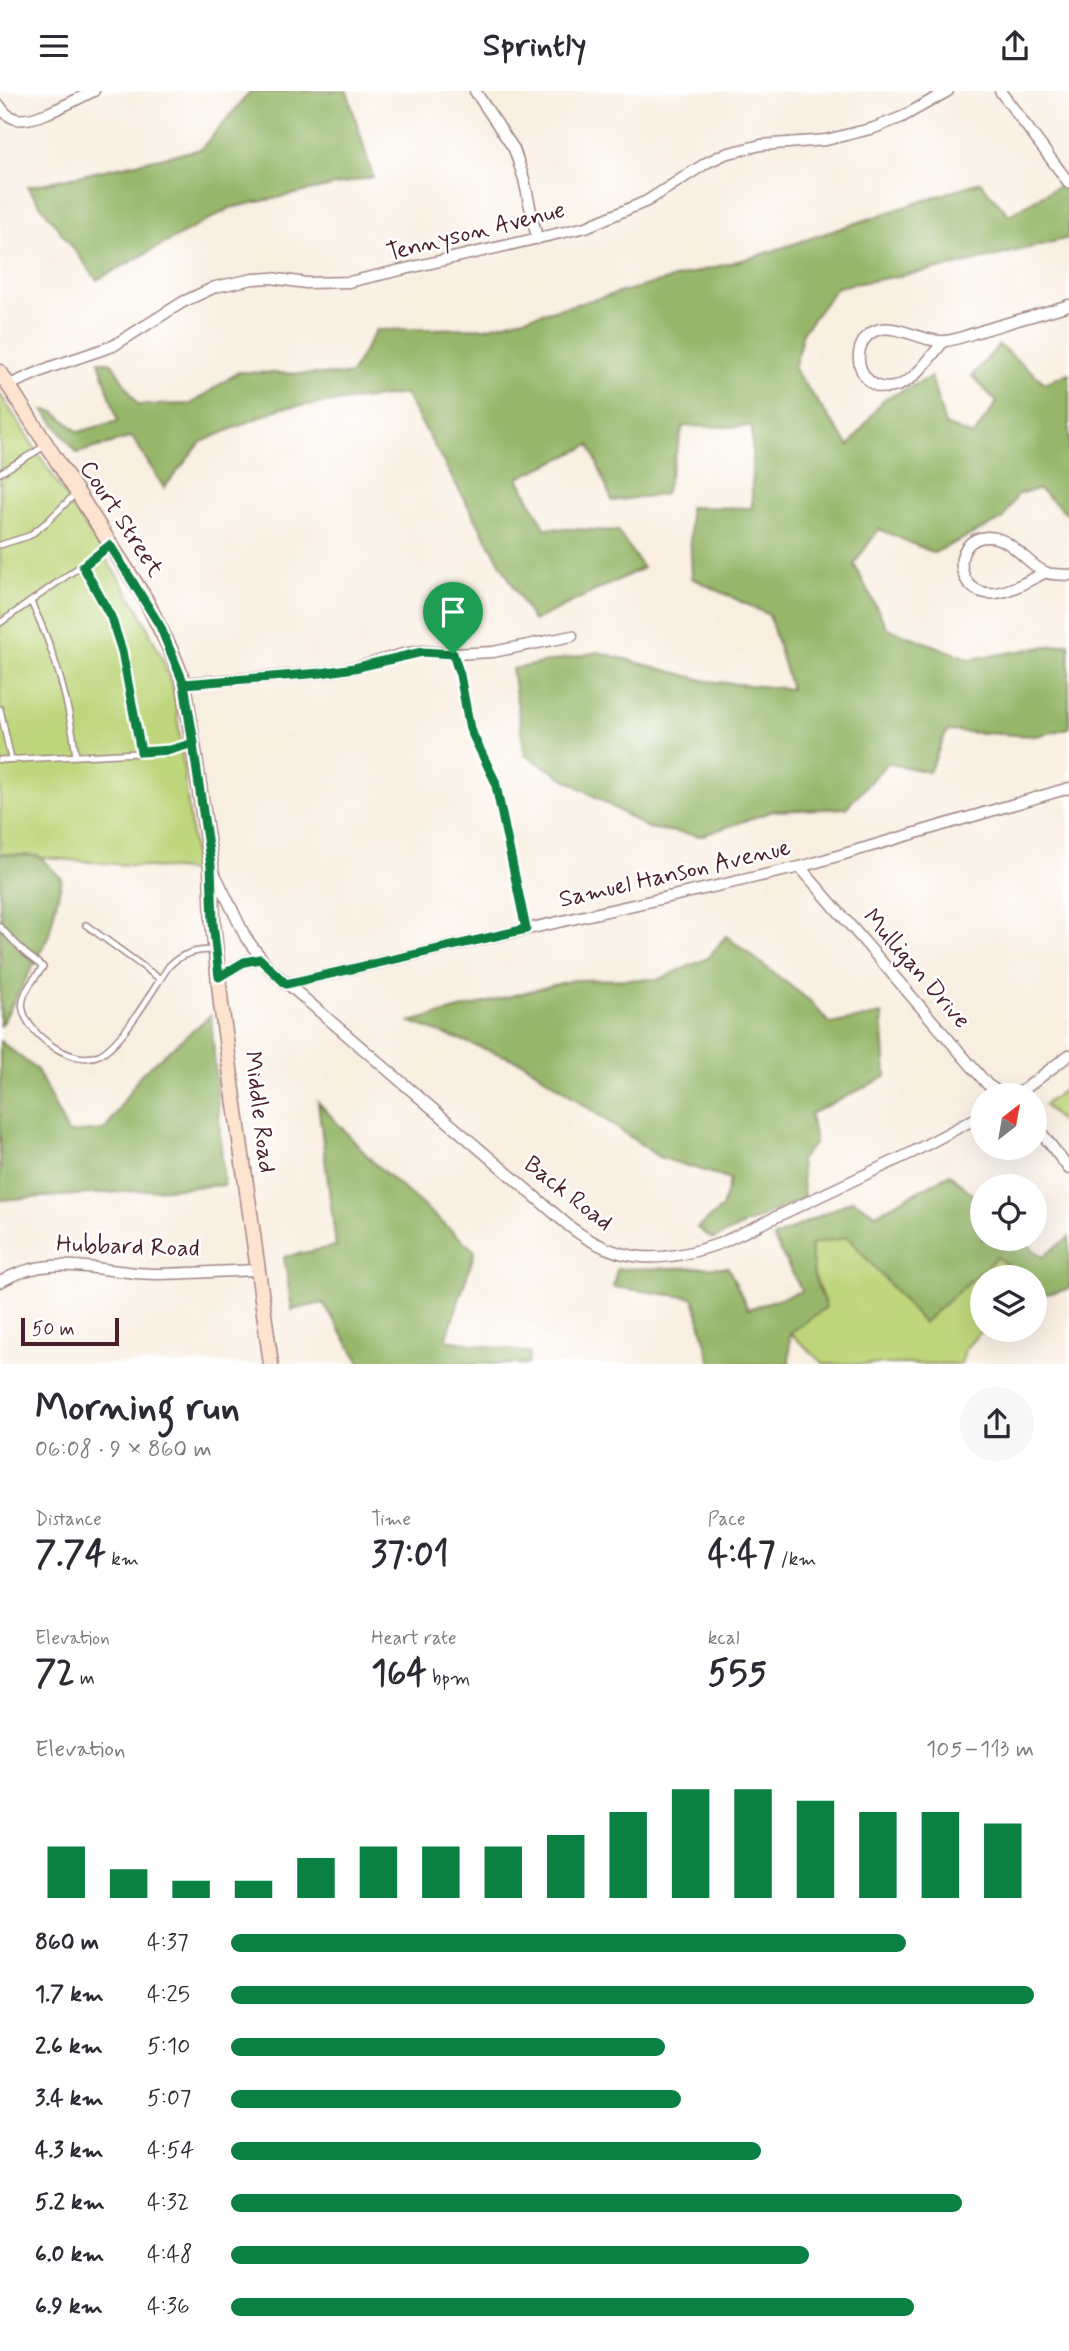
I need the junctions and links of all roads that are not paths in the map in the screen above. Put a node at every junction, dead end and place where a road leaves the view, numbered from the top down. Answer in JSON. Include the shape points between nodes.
{"nodes":[{"id":1,"x":94,"y":91,"type":"edge"},
{"id":2,"x":475,"y":91,"type":"edge"},
{"id":3,"x":948,"y":91,"type":"edge"},
{"id":4,"x":1000,"y":91,"type":"edge"},
{"id":5,"x":0,"y":106,"type":"edge"},
{"id":6,"x":1069,"y":183,"type":"edge"},
{"id":7,"x":537,"y":239,"type":"junction"},
{"id":8,"x":1069,"y":305,"type":"edge"},
{"id":9,"x":943,"y":342,"type":"junction"},
{"id":10,"x":0,"y":372,"type":"edge"},
{"id":11,"x":9,"y":385,"type":"junction"},
{"id":12,"x":46,"y":445,"type":"junction"},
{"id":13,"x":0,"y":473,"type":"edge"},
{"id":14,"x":77,"y":492,"type":"junction"},
{"id":15,"x":0,"y":545,"type":"edge"},
{"id":16,"x":110,"y":545,"type":"junction"},
{"id":17,"x":83,"y":566,"type":"junction"},
{"id":18,"x":1046,"y":572,"type":"junction"},
{"id":19,"x":1069,"y":575,"type":"edge"},
{"id":20,"x":31,"y":602,"type":"junction"},
{"id":21,"x":0,"y":623,"type":"edge"},
{"id":22,"x":572,"y":636,"type":"dead end"},
{"id":23,"x":453,"y":654,"type":"junction"},
{"id":24,"x":184,"y":684,"type":"junction"},
{"id":25,"x":0,"y":709,"type":"edge"},
{"id":26,"x":194,"y":743,"type":"junction"},
{"id":27,"x":141,"y":752,"type":"junction"},
{"id":28,"x":75,"y":756,"type":"junction"},
{"id":29,"x":0,"y":759,"type":"edge"},
{"id":30,"x":11,"y":759,"type":"junction"},
{"id":31,"x":1069,"y":788,"type":"edge"},
{"id":32,"x":211,"y":866,"type":"junction"},
{"id":33,"x":800,"y":867,"type":"junction"},
{"id":34,"x":86,"y":925,"type":"dead end"},
{"id":35,"x":0,"y":927,"type":"edge"},
{"id":36,"x":526,"y":929,"type":"junction"},
{"id":37,"x":216,"y":950,"type":"junction"},
{"id":38,"x":260,"y":959,"type":"junction"},
{"id":39,"x":219,"y":977,"type":"junction"},
{"id":40,"x":160,"y":979,"type":"junction"},
{"id":41,"x":286,"y":984,"type":"junction"},
{"id":42,"x":1069,"y":1055,"type":"edge"},
{"id":43,"x":986,"y":1083,"type":"edge"},
{"id":44,"x":1033,"y":1083,"type":"edge"},
{"id":45,"x":970,"y":1121,"type":"edge"},
{"id":46,"x":1047,"y":1140,"type":"edge"},
{"id":47,"x":1069,"y":1168,"type":"edge"},
{"id":48,"x":257,"y":1270,"type":"junction"},
{"id":49,"x":0,"y":1282,"type":"edge"},
{"id":50,"x":271,"y":1364,"type":"edge"}],
"edges":[{"from":1,"to":5,"type":"street","via":[[28,119],[15,119]]},
{"from":2,"to":7,"type":"street","via":[[514,149]]},
{"from":3,"to":7,"type":"street","name":"Tennyson Avenue","via":[[902,117],[848,135],[724,154],[628,210]]},
{"from":4,"to":6,"type":"street"},
{"from":7,"to":11,"type":"street","name":"Tennyson Avenue","via":[[349,282],[234,281],[199,293],[113,346]]},
{"from":8,"to":9,"type":"street"},
{"from":9,"to":9,"type":"street","via":[[875,330],[859,351],[859,367],[876,386],[897,386],[915,375]]},
{"from":10,"to":11,"type":"street","name":"Court Street"},
{"from":11,"to":12,"type":"street","name":"Court Street"},
{"from":12,"to":13,"type":"lane"},
{"from":12,"to":14,"type":"street","name":"Court Street"},
{"from":14,"to":15,"type":"lane","via":[[29,536]]},
{"from":14,"to":16,"type":"street","name":"Court Street"},
{"from":16,"to":17,"type":"lane"},
{"from":16,"to":24,"type":"street","name":"Court Street","via":[[160,626]]},
{"from":17,"to":20,"type":"lane"},
{"from":17,"to":27,"type":"lane","via":[[120,642]]},
{"from":18,"to":18,"type":"street","via":[[994,537],[978,539],[962,560],[964,577],[986,593],[1006,591]]},
{"from":18,"to":19,"type":"street"},
{"from":20,"to":21,"type":"lane"},
{"from":20,"to":28,"type":"lane","via":[[60,674]]},
{"from":22,"to":23,"type":"street","via":[[493,653]]},
{"from":23,"to":24,"type":"street","via":[[422,652],[332,671]]},
{"from":23,"to":36,"type":"lane","via":[[470,729],[495,781]]},
{"from":24,"to":26,"type":"street","name":"Court Street"},
{"from":25,"to":30,"type":"lane"},
{"from":26,"to":27,"type":"lane"},
{"from":26,"to":32,"type":"street","name":"Court Street"},
{"from":27,"to":28,"type":"lane"},
{"from":28,"to":30,"type":"lane"},
{"from":29,"to":30,"type":"lane"},
{"from":31,"to":33,"type":"street","name":"Samuel Hanson Avenue"},
{"from":32,"to":37,"type":"street","name":"Middle Road"},
{"from":32,"to":38,"type":"street","name":"Back Road"},
{"from":33,"to":36,"type":"street","name":"Samuel Hanson Avenue"},
{"from":33,"to":43,"type":"street","name":"Mulligan Drive"},
{"from":34,"to":40,"type":"lane"},
{"from":35,"to":40,"type":"lane","via":[[43,967],[24,998],[29,1021],[50,1044],[77,1058],[89,1058],[110,1047]]},
{"from":36,"to":41,"type":"street","name":"Samuel Hanson Avenue"},
{"from":37,"to":39,"type":"street","name":"Middle Road"},
{"from":37,"to":40,"type":"lane","via":[[187,953]]},
{"from":38,"to":39,"type":"street","via":[[244,962]]},
{"from":38,"to":41,"type":"street","name":"Back Road"},
{"from":39,"to":48,"type":"street","name":"Middle Road"},
{"from":41,"to":45,"type":"street","name":"Back Road","via":[[569,1226],[601,1248],[632,1257],[677,1255],[721,1243]]},
{"from":42,"to":44,"type":"street"},
{"from":46,"to":47,"type":"street"},
{"from":48,"to":49,"type":"street","name":"Hubbard Road","via":[[156,1274],[61,1264],[26,1269]]},
{"from":48,"to":50,"type":"street","name":"Middle Road"}]}
